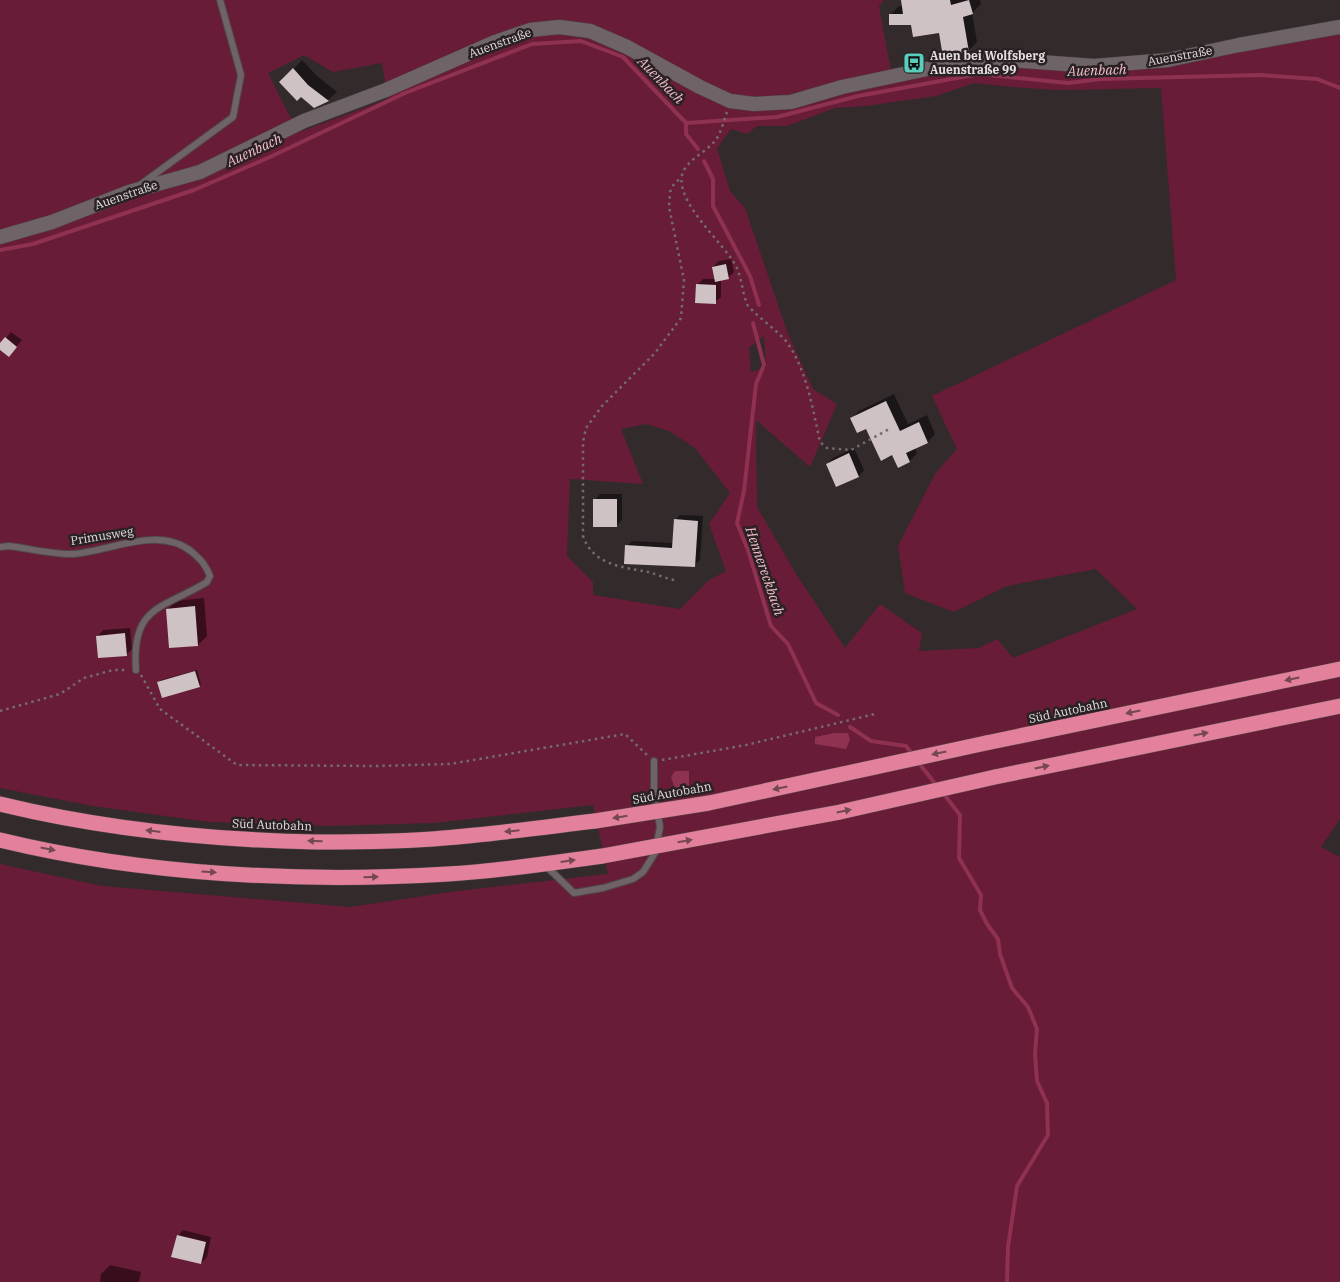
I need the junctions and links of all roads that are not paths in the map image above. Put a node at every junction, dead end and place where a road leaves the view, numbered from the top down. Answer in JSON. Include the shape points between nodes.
{"nodes":[{"id":1,"x":220,"y":0,"type":"edge"},
{"id":2,"x":1340,"y":27,"type":"edge"},
{"id":3,"x":129,"y":192,"type":"junction"},
{"id":4,"x":0,"y":237,"type":"edge"},
{"id":5,"x":0,"y":547,"type":"edge"},
{"id":6,"x":136,"y":670,"type":"road end"},
{"id":7,"x":1340,"y":670,"type":"edge"},
{"id":8,"x":1340,"y":706,"type":"edge"},
{"id":9,"x":654,"y":762,"type":"road end"},
{"id":10,"x":0,"y":804,"type":"edge"},
{"id":11,"x":0,"y":840,"type":"edge"},
{"id":12,"x":544,"y":864,"type":"junction"}],
"edges":[{"from":1,"to":3,"type":"lane","via":[[241,75],[233,117]]},
{"from":2,"to":3,"type":"street","name":"Auenstraße","via":[[1168,60],[1094,66],[1011,60],[960,62],[842,87],[791,102],[754,104],[730,101],[627,46],[590,31],[559,27],[530,30],[304,121],[200,172]]},
{"from":3,"to":4,"type":"street","name":"Auenstraße","via":[[52,222]]},
{"from":5,"to":6,"type":"lane","name":"Primusweg","via":[[72,554],[125,543],[168,541],[184,546],[203,561],[210,576],[207,582],[165,603],[147,617],[136,645]]},
{"from":7,"to":10,"type":"highway","name":"Süd Autobahn","one_way":true,"bridge":true,"via":[[709,803],[595,822],[443,839],[267,841],[183,835],[100,824]]},
{"from":12,"to":8,"type":"highway","one_way":true,"bridge":true,"via":[[840,812]]},
{"from":9,"to":12,"type":"lane","via":[[654,791],[660,827],[655,853],[643,872],[633,879],[574,893]]},
{"from":11,"to":12,"type":"highway","one_way":true,"via":[[90,858],[180,870],[272,876],[449,874]]}]}
